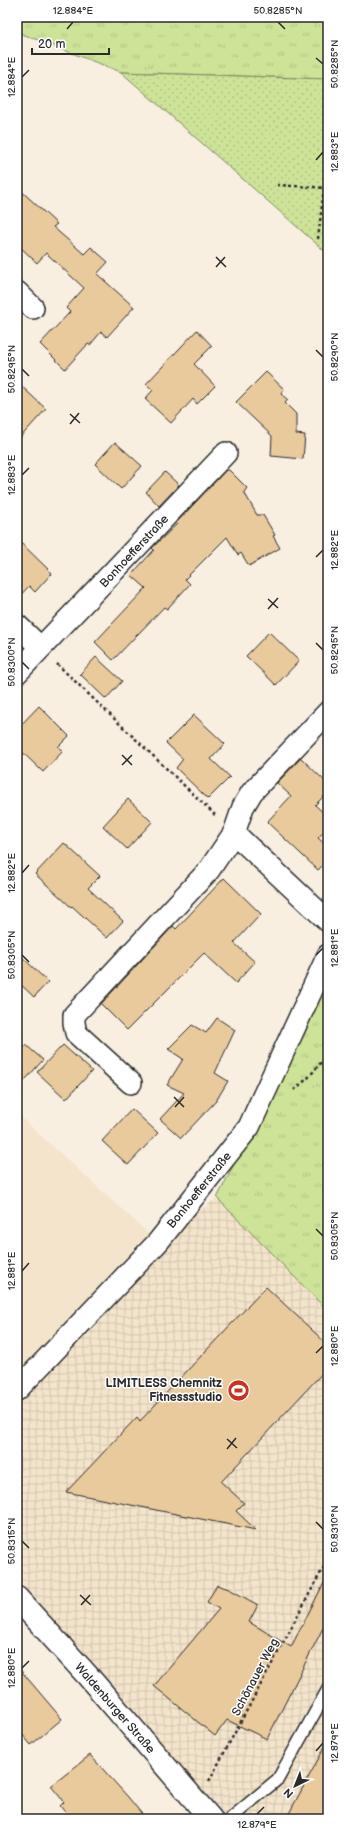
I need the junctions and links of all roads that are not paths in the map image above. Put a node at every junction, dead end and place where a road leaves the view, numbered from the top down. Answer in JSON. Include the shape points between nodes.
{"nodes":[{"id":1,"x":17,"y":292,"type":"edge"},
{"id":2,"x":34,"y":308,"type":"dead end"},
{"id":3,"x":226,"y":453,"type":"dead end"},
{"id":4,"x":17,"y":626,"type":"edge"},
{"id":5,"x":41,"y":648,"type":"junction"},
{"id":6,"x":17,"y":673,"type":"edge"},
{"id":7,"x":328,"y":712,"type":"edge"},
{"id":8,"x":234,"y":834,"type":"junction"},
{"id":9,"x":328,"y":921,"type":"edge"},
{"id":10,"x":328,"y":955,"type":"edge"},
{"id":11,"x":131,"y":1083,"type":"dead end"},
{"id":12,"x":17,"y":1390,"type":"edge"},
{"id":13,"x":17,"y":1598,"type":"edge"},
{"id":14,"x":328,"y":1689,"type":"edge"},
{"id":15,"x":205,"y":1811,"type":"edge"},
{"id":16,"x":230,"y":1819,"type":"edge"}],
"edges":[{"from":1,"to":2,"type":"street"},
{"from":3,"to":5,"type":"street","name":"Bonhoefferstraße"},
{"from":4,"to":5,"type":"street"},
{"from":5,"to":6,"type":"street","name":"Bonhoefferstraße"},
{"from":7,"to":8,"type":"street","via":[[252,792]]},
{"from":8,"to":9,"type":"street"},
{"from":8,"to":11,"type":"street","via":[[209,870],[74,1015],[76,1033]]},
{"from":10,"to":12,"type":"street","name":"Bonhoefferstraße","via":[[249,1127],[158,1242]]},
{"from":13,"to":15,"type":"street","name":"Waldenburger Straße"},
{"from":14,"to":16,"type":"lane","via":[[278,1779]]}]}
